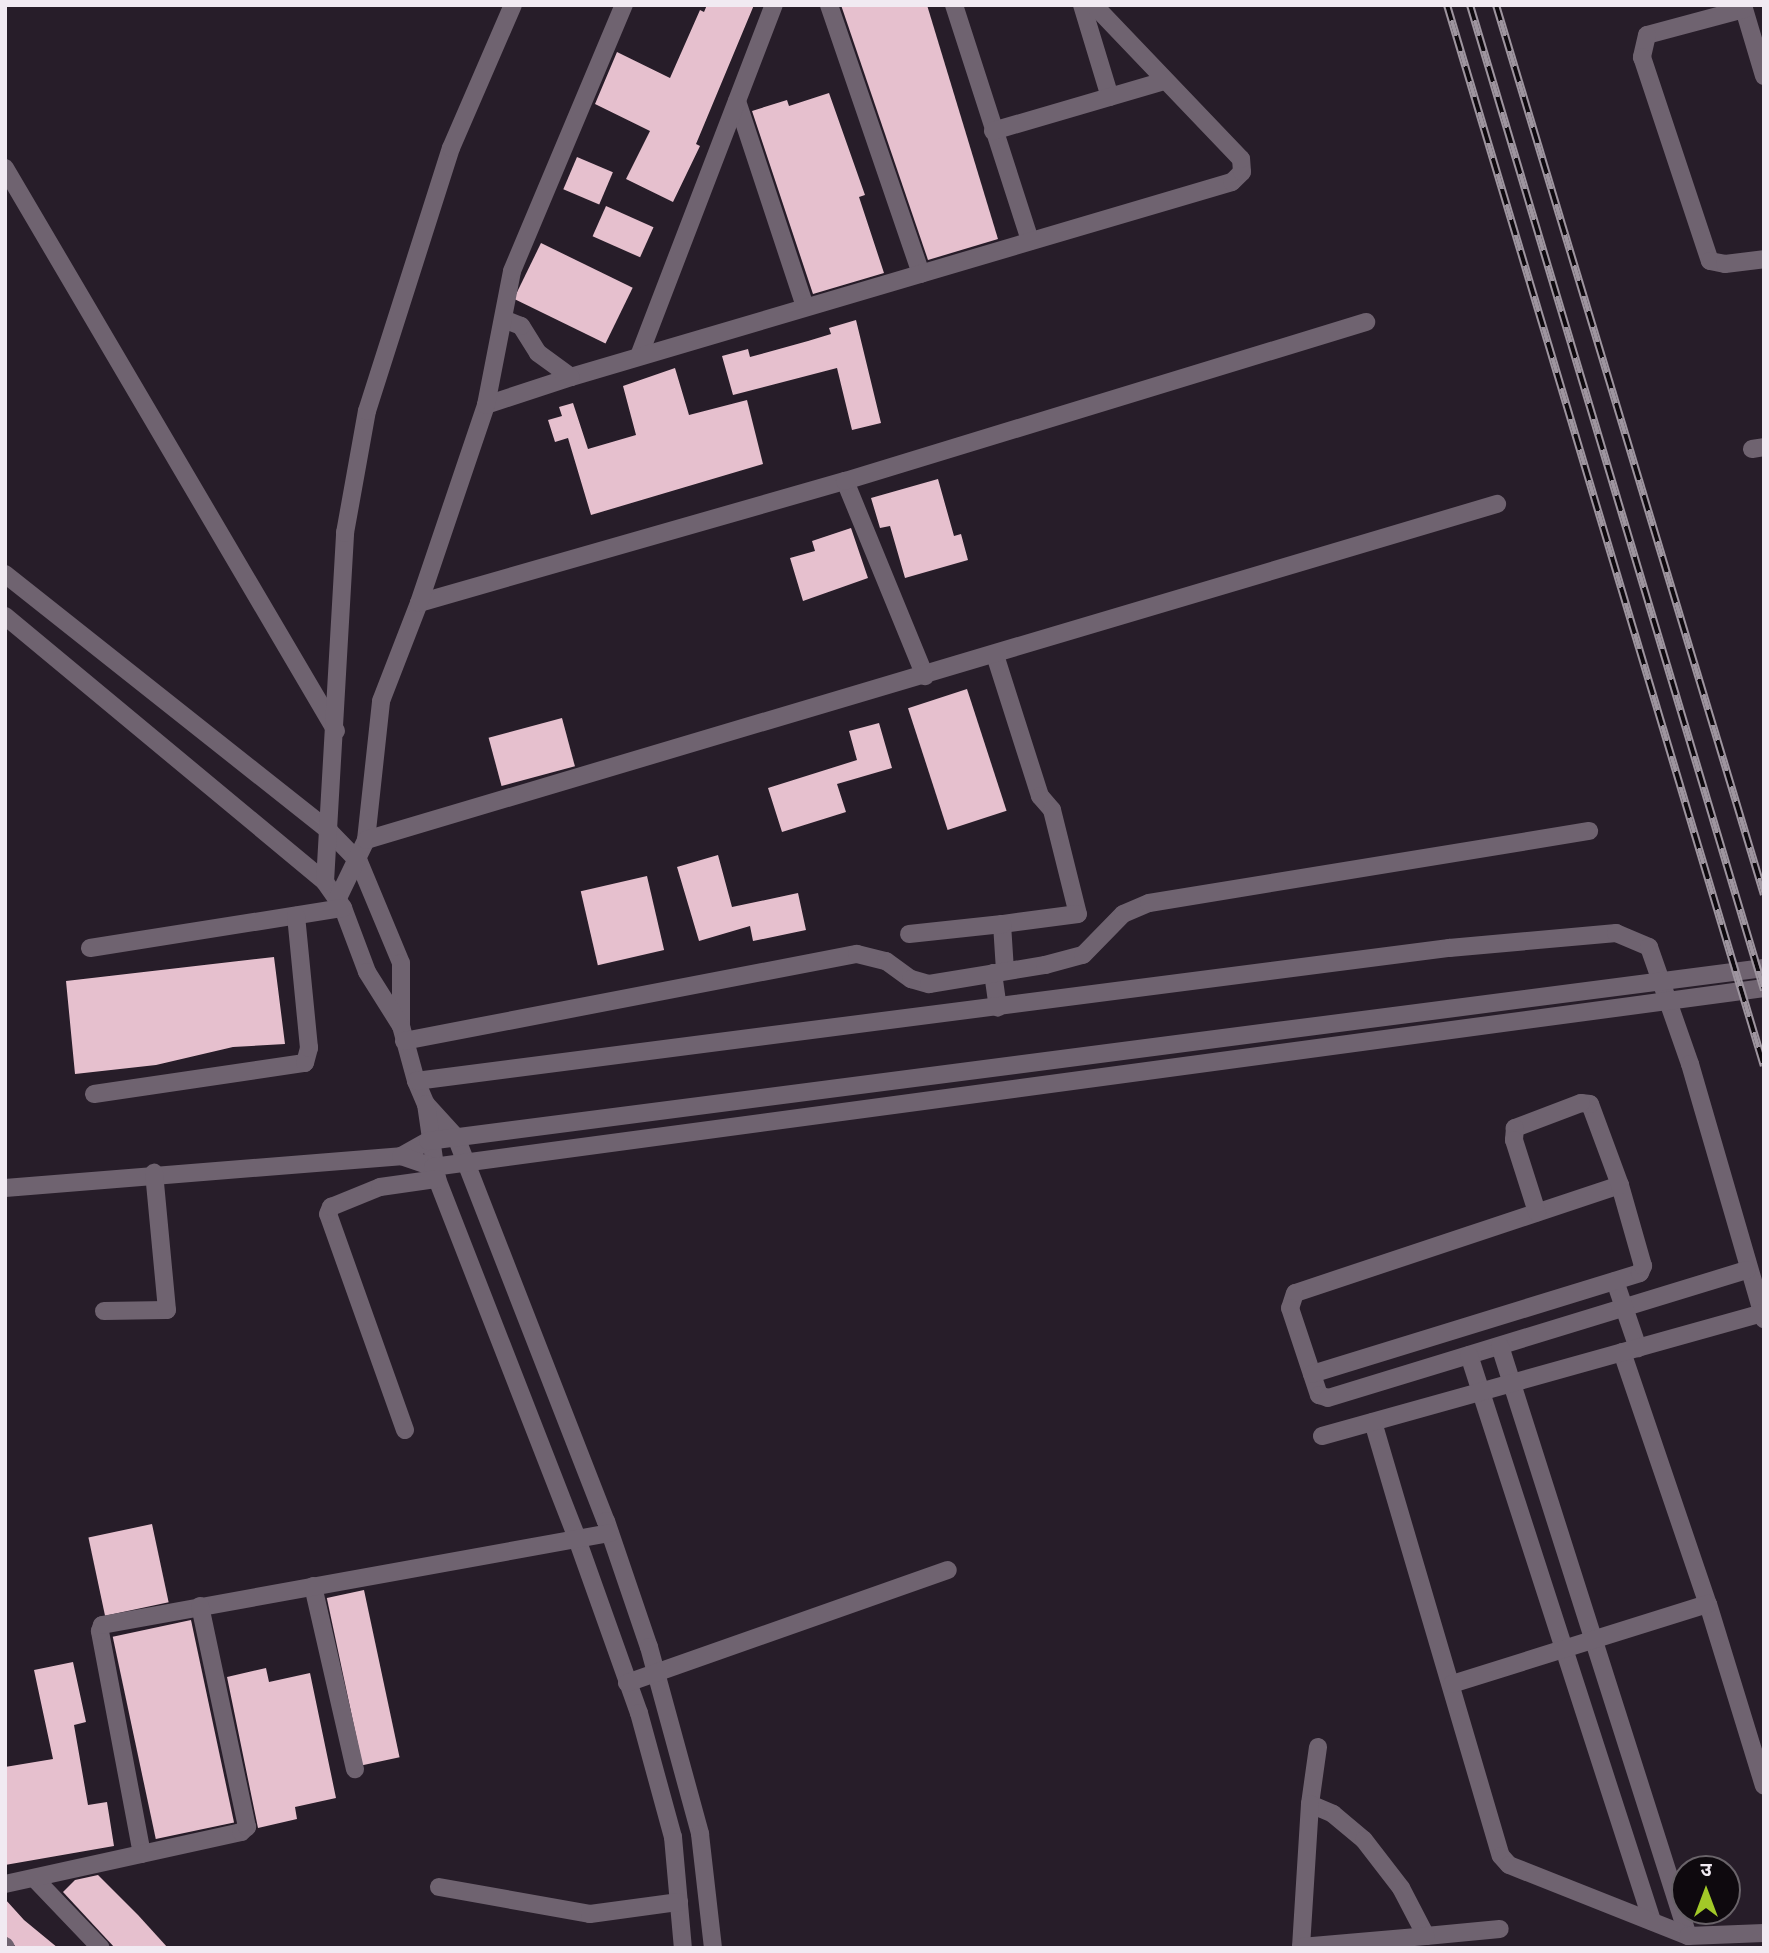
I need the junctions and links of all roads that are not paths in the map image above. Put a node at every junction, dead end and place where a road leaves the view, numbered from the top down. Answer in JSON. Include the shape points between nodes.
{"nodes":[{"id":1,"x":513,"y":5,"type":"edge"},
{"id":2,"x":624,"y":5,"type":"edge"},
{"id":3,"x":774,"y":5,"type":"edge"},
{"id":4,"x":829,"y":5,"type":"edge"},
{"id":5,"x":954,"y":5,"type":"edge"},
{"id":6,"x":1082,"y":5,"type":"edge"},
{"id":7,"x":1094,"y":5,"type":"edge"},
{"id":8,"x":1743,"y":7,"type":"edge"},
{"id":9,"x":1764,"y":76,"type":"edge"},
{"id":10,"x":1164,"y":81,"type":"junction"},
{"id":11,"x":1110,"y":97,"type":"junction"},
{"id":12,"x":737,"y":101,"type":"junction"},
{"id":13,"x":993,"y":131,"type":"junction"},
{"id":14,"x":5,"y":169,"type":"edge"},
{"id":15,"x":1030,"y":241,"type":"junction"},
{"id":16,"x":1764,"y":259,"type":"edge"},
{"id":17,"x":920,"y":274,"type":"junction"},
{"id":18,"x":805,"y":307,"type":"junction"},
{"id":19,"x":506,"y":320,"type":"junction"},
{"id":20,"x":1366,"y":322,"type":"dead end"},
{"id":21,"x":639,"y":356,"type":"junction"},
{"id":22,"x":571,"y":377,"type":"junction"},
{"id":23,"x":486,"y":405,"type":"junction"},
{"id":24,"x":845,"y":481,"type":"junction"},
{"id":25,"x":1497,"y":504,"type":"dead end"},
{"id":26,"x":5,"y":574,"type":"edge"},
{"id":27,"x":419,"y":603,"type":"junction"},
{"id":28,"x":5,"y":616,"type":"edge"},
{"id":29,"x":995,"y":655,"type":"junction"},
{"id":30,"x":925,"y":676,"type":"junction"},
{"id":31,"x":336,"y":730,"type":"junction"},
{"id":32,"x":329,"y":831,"type":"junction"},
{"id":33,"x":1589,"y":831,"type":"dead end"},
{"id":34,"x":366,"y":840,"type":"junction"},
{"id":35,"x":359,"y":862,"type":"junction"},
{"id":36,"x":325,"y":881,"type":"junction"},
{"id":37,"x":341,"y":903,"type":"junction"},
{"id":38,"x":296,"y":916,"type":"junction"},
{"id":39,"x":1002,"y":924,"type":"junction"},
{"id":40,"x":909,"y":934,"type":"dead end"},
{"id":41,"x":90,"y":948,"type":"dead end"},
{"id":42,"x":1764,"y":968,"type":"edge"},
{"id":43,"x":999,"y":972,"type":"junction"},
{"id":44,"x":1764,"y":988,"type":"edge"},
{"id":45,"x":998,"y":1008,"type":"junction"},
{"id":46,"x":402,"y":1034,"type":"junction"},
{"id":47,"x":416,"y":1081,"type":"junction"},
{"id":48,"x":94,"y":1094,"type":"dead end"},
{"id":49,"x":426,"y":1104,"type":"junction"},
{"id":50,"x":456,"y":1137,"type":"junction"},
{"id":51,"x":428,"y":1141,"type":"junction"},
{"id":52,"x":401,"y":1156,"type":"junction"},
{"id":53,"x":466,"y":1162,"type":"junction"},
{"id":54,"x":154,"y":1173,"type":"junction"},
{"id":55,"x":435,"y":1173,"type":"junction"},
{"id":56,"x":1620,"y":1185,"type":"junction"},
{"id":57,"x":5,"y":1188,"type":"edge"},
{"id":58,"x":1537,"y":1212,"type":"junction"},
{"id":59,"x":1747,"y":1270,"type":"junction"},
{"id":60,"x":1615,"y":1281,"type":"junction"},
{"id":61,"x":1624,"y":1307,"type":"junction"},
{"id":62,"x":104,"y":1311,"type":"dead end"},
{"id":63,"x":1763,"y":1316,"type":"edge"},
{"id":64,"x":1500,"y":1346,"type":"junction"},
{"id":65,"x":1630,"y":1350,"type":"junction"},
{"id":66,"x":1469,"y":1355,"type":"junction"},
{"id":67,"x":1312,"y":1374,"type":"junction"},
{"id":68,"x":1513,"y":1383,"type":"junction"},
{"id":69,"x":1482,"y":1391,"type":"junction"},
{"id":70,"x":1373,"y":1422,"type":"junction"},
{"id":71,"x":405,"y":1430,"type":"dead end"},
{"id":72,"x":1322,"y":1436,"type":"dead end"},
{"id":73,"x":610,"y":1533,"type":"junction"},
{"id":74,"x":578,"y":1539,"type":"junction"},
{"id":75,"x":948,"y":1570,"type":"dead end"},
{"id":76,"x":313,"y":1586,"type":"junction"},
{"id":77,"x":1708,"y":1604,"type":"junction"},
{"id":78,"x":201,"y":1606,"type":"junction"},
{"id":79,"x":1597,"y":1639,"type":"junction"},
{"id":80,"x":1566,"y":1649,"type":"junction"},
{"id":81,"x":656,"y":1674,"type":"junction"},
{"id":82,"x":627,"y":1683,"type":"junction"},
{"id":83,"x":1452,"y":1684,"type":"junction"},
{"id":84,"x":1318,"y":1747,"type":"dead end"},
{"id":85,"x":355,"y":1769,"type":"dead end"},
{"id":86,"x":1764,"y":1786,"type":"edge"},
{"id":87,"x":1310,"y":1804,"type":"junction"},
{"id":88,"x":142,"y":1854,"type":"junction"},
{"id":89,"x":35,"y":1879,"type":"junction"},
{"id":90,"x":5,"y":1884,"type":"edge"},
{"id":91,"x":439,"y":1887,"type":"dead end"},
{"id":92,"x":680,"y":1902,"type":"junction"},
{"id":93,"x":1652,"y":1921,"type":"junction"},
{"id":94,"x":1500,"y":1929,"type":"dead end"},
{"id":95,"x":1764,"y":1933,"type":"edge"},
{"id":96,"x":1426,"y":1936,"type":"junction"},
{"id":97,"x":1688,"y":1936,"type":"junction"},
{"id":98,"x":1301,"y":1947,"type":"edge"},
{"id":99,"x":101,"y":1948,"type":"edge"},
{"id":100,"x":683,"y":1948,"type":"edge"},
{"id":101,"x":713,"y":1948,"type":"edge"}],
"edges":[{"from":1,"to":31,"type":"street","via":[[451,148],[367,411],[345,533]]},
{"from":2,"to":19,"type":"street","via":[[512,271]]},
{"from":3,"to":12,"type":"street"},
{"from":4,"to":17,"type":"street"},
{"from":5,"to":13,"type":"street"},
{"from":6,"to":11,"type":"street"},
{"from":7,"to":10,"type":"street"},
{"from":8,"to":9,"type":"street"},
{"from":8,"to":16,"type":"street","via":[[1647,35],[1642,57],[1710,261],[1725,264]]},
{"from":10,"to":11,"type":"street"},
{"from":10,"to":15,"type":"street","via":[[1241,159],[1239,176]]},
{"from":11,"to":13,"type":"street"},
{"from":12,"to":18,"type":"street"},
{"from":12,"to":21,"type":"street"},
{"from":13,"to":15,"type":"street"},
{"from":14,"to":31,"type":"street"},
{"from":15,"to":17,"type":"street"},
{"from":17,"to":18,"type":"street"},
{"from":18,"to":21,"type":"street"},
{"from":19,"to":22,"type":"street","via":[[521,326],[538,353]]},
{"from":19,"to":23,"type":"street"},
{"from":20,"to":24,"type":"street"},
{"from":21,"to":22,"type":"street"},
{"from":22,"to":23,"type":"street"},
{"from":23,"to":27,"type":"street"},
{"from":24,"to":27,"type":"street"},
{"from":24,"to":30,"type":"street"},
{"from":25,"to":29,"type":"street"},
{"from":26,"to":32,"type":"street"},
{"from":27,"to":34,"type":"street","via":[[381,701]]},
{"from":28,"to":36,"type":"street"},
{"from":29,"to":30,"type":"street"},
{"from":29,"to":39,"type":"street","via":[[1040,796],[1052,810],[1078,914]]},
{"from":30,"to":34,"type":"street"},
{"from":31,"to":32,"type":"street"},
{"from":32,"to":35,"type":"street"},
{"from":32,"to":36,"type":"street"},
{"from":33,"to":43,"type":"street","via":[[1149,903],[1123,914],[1083,955]]},
{"from":34,"to":35,"type":"street"},
{"from":35,"to":37,"type":"street"},
{"from":35,"to":46,"type":"street","via":[[401,963]]},
{"from":36,"to":37,"type":"street"},
{"from":37,"to":38,"type":"street"},
{"from":37,"to":46,"type":"street","via":[[367,972]]},
{"from":38,"to":41,"type":"street"},
{"from":38,"to":48,"type":"street","via":[[309,1048],[305,1063]]},
{"from":39,"to":40,"type":"street"},
{"from":39,"to":43,"type":"street"},
{"from":42,"to":50,"type":"street"},
{"from":43,"to":45,"type":"street"},
{"from":43,"to":46,"type":"street","via":[[929,984],[911,979],[886,961],[857,954]]},
{"from":44,"to":53,"type":"street"},
{"from":45,"to":47,"type":"street"},
{"from":45,"to":59,"type":"street","via":[[1463,947],[1600,933],[1632,937],[1649,947],[1685,1051]]},
{"from":46,"to":47,"type":"street"},
{"from":47,"to":49,"type":"street"},
{"from":49,"to":50,"type":"street"},
{"from":49,"to":51,"type":"street"},
{"from":50,"to":51,"type":"street"},
{"from":50,"to":53,"type":"street"},
{"from":51,"to":52,"type":"street"},
{"from":51,"to":55,"type":"street"},
{"from":52,"to":54,"type":"street"},
{"from":52,"to":55,"type":"street"},
{"from":53,"to":55,"type":"street"},
{"from":53,"to":73,"type":"street"},
{"from":54,"to":57,"type":"street"},
{"from":54,"to":62,"type":"street","via":[[167,1310]]},
{"from":55,"to":71,"type":"street","via":[[380,1187],[331,1207],[328,1214]]},
{"from":55,"to":74,"type":"street"},
{"from":56,"to":58,"type":"street"},
{"from":56,"to":58,"type":"street","via":[[1595,1108],[1581,1103],[1515,1128],[1514,1140]]},
{"from":56,"to":60,"type":"street","via":[[1643,1266],[1640,1273]]},
{"from":58,"to":67,"type":"street","via":[[1295,1293],[1290,1308]]},
{"from":59,"to":61,"type":"street"},
{"from":59,"to":63,"type":"street"},
{"from":60,"to":61,"type":"street"},
{"from":60,"to":67,"type":"street"},
{"from":61,"to":64,"type":"street"},
{"from":61,"to":65,"type":"street"},
{"from":63,"to":65,"type":"street"},
{"from":64,"to":66,"type":"street"},
{"from":64,"to":68,"type":"street"},
{"from":65,"to":68,"type":"street"},
{"from":65,"to":77,"type":"street"},
{"from":66,"to":67,"type":"street","via":[[1328,1398],[1319,1395]]},
{"from":66,"to":69,"type":"street"},
{"from":68,"to":69,"type":"street"},
{"from":68,"to":79,"type":"street"},
{"from":69,"to":70,"type":"street"},
{"from":69,"to":80,"type":"street"},
{"from":70,"to":72,"type":"street"},
{"from":70,"to":83,"type":"street"},
{"from":73,"to":74,"type":"street"},
{"from":73,"to":81,"type":"street"},
{"from":74,"to":76,"type":"street"},
{"from":74,"to":82,"type":"street"},
{"from":75,"to":81,"type":"street"},
{"from":76,"to":78,"type":"street"},
{"from":76,"to":85,"type":"street"},
{"from":77,"to":79,"type":"street"},
{"from":77,"to":86,"type":"street"},
{"from":78,"to":88,"type":"street","via":[[109,1621],[100,1631]]},
{"from":78,"to":88,"type":"street","via":[[249,1821],[242,1832]]},
{"from":79,"to":80,"type":"street"},
{"from":79,"to":97,"type":"street"},
{"from":80,"to":83,"type":"street"},
{"from":80,"to":93,"type":"street"},
{"from":81,"to":82,"type":"street"},
{"from":81,"to":101,"type":"street","via":[[700,1834]]},
{"from":82,"to":92,"type":"street","via":[[673,1837]]},
{"from":83,"to":93,"type":"street","via":[[1501,1856],[1509,1865]]},
{"from":84,"to":87,"type":"street"},
{"from":87,"to":96,"type":"street","via":[[1333,1814],[1364,1840],[1401,1888]]},
{"from":87,"to":98,"type":"street"},
{"from":88,"to":89,"type":"street"},
{"from":89,"to":90,"type":"street"},
{"from":89,"to":99,"type":"street"},
{"from":91,"to":92,"type":"street","via":[[590,1914]]},
{"from":92,"to":100,"type":"street"},
{"from":93,"to":97,"type":"street"},
{"from":94,"to":96,"type":"street"},
{"from":95,"to":97,"type":"street"},
{"from":96,"to":98,"type":"street"}]}
